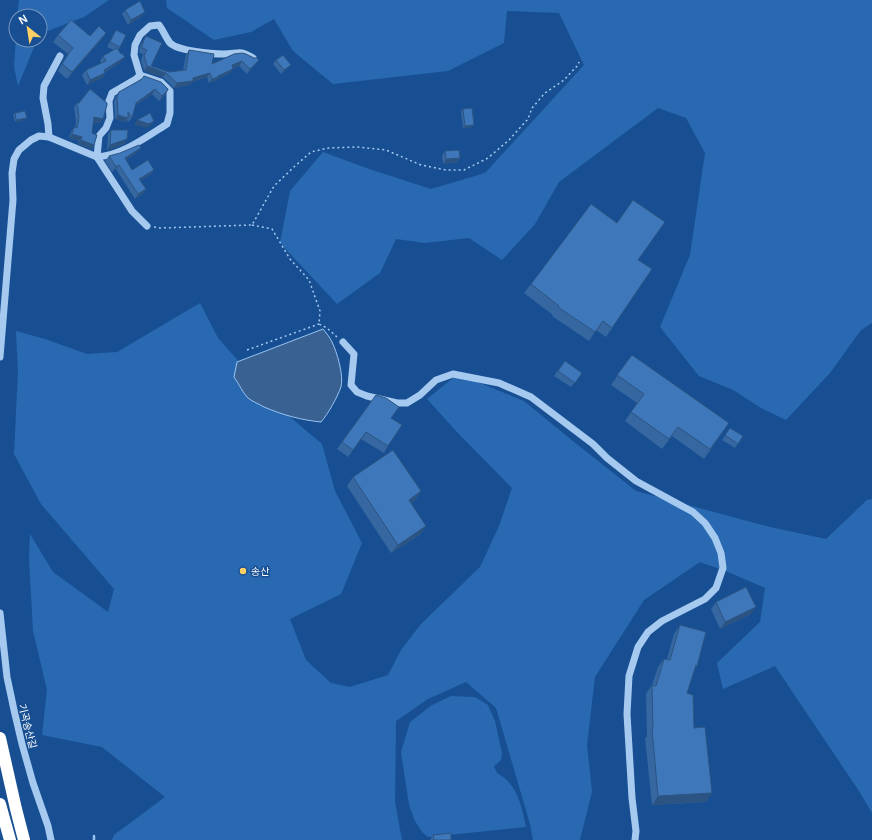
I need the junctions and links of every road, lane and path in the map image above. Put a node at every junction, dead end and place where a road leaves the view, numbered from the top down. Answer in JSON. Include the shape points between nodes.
{"nodes":[{"id":1,"x":60,"y":56,"type":"dead end"},
{"id":2,"x":253,"y":58,"type":"edge"},
{"id":3,"x":579,"y":62,"type":"dead end"},
{"id":4,"x":140,"y":75,"type":"junction"},
{"id":5,"x":49,"y":137,"type":"junction"},
{"id":6,"x":97,"y":157,"type":"junction"},
{"id":7,"x":252,"y":225,"type":"junction"},
{"id":8,"x":147,"y":226,"type":"joint"},
{"id":9,"x":319,"y":324,"type":"junction"},
{"id":10,"x":343,"y":342,"type":"joint"},
{"id":11,"x":248,"y":350,"type":"dead end"},
{"id":12,"x":0,"y":356,"type":"edge"},
{"id":13,"x":0,"y":613,"type":"edge"},
{"id":14,"x":0,"y":738,"type":"edge"},
{"id":15,"x":0,"y":804,"type":"edge"},
{"id":16,"x":10,"y":840,"type":"edge"},
{"id":17,"x":24,"y":840,"type":"edge"},
{"id":18,"x":51,"y":840,"type":"edge"},
{"id":19,"x":635,"y":840,"type":"edge"}],
"edges":[{"from":1,"to":5,"type":"street","via":[[44,86],[43,98]]},
{"from":2,"to":4,"type":"street","via":[[239,52],[202,53],[177,48],[159,25],[150,26],[140,35],[135,45],[134,55]]},
{"from":3,"to":7,"type":"path","via":[[564,80],[545,93],[509,140],[488,158],[464,170],[446,170],[421,165],[386,150],[358,147],[328,148],[311,152],[274,186]]},
{"from":4,"to":6,"type":"street","via":[[112,92],[109,101],[110,118],[100,136]]},
{"from":4,"to":6,"type":"street","via":[[161,82],[170,91],[167,124],[119,152]]},
{"from":5,"to":6,"type":"street"},
{"from":5,"to":12,"type":"street","via":[[39,136],[31,140],[19,150],[14,159]]},
{"from":6,"to":8,"type":"street","via":[[132,210]]},
{"from":7,"to":8,"type":"path","via":[[160,228]]},
{"from":7,"to":9,"type":"path","via":[[272,229],[290,259],[309,280],[320,311]]},
{"from":9,"to":10,"type":"path"},
{"from":9,"to":11,"type":"path"},
{"from":10,"to":19,"type":"street","via":[[354,354],[351,385],[357,392],[367,396],[408,403],[436,380],[453,374],[499,383],[531,397],[593,444],[636,481],[693,512],[705,523],[715,538],[723,568],[716,588],[705,599],[662,621],[648,632],[638,647],[629,676],[628,714]]},
{"from":13,"to":18,"type":"street","name":"기곡송산길","via":[[7,677],[14,710]]},
{"from":14,"to":17,"type":"highway"},
{"from":15,"to":16,"type":"highway"}]}
